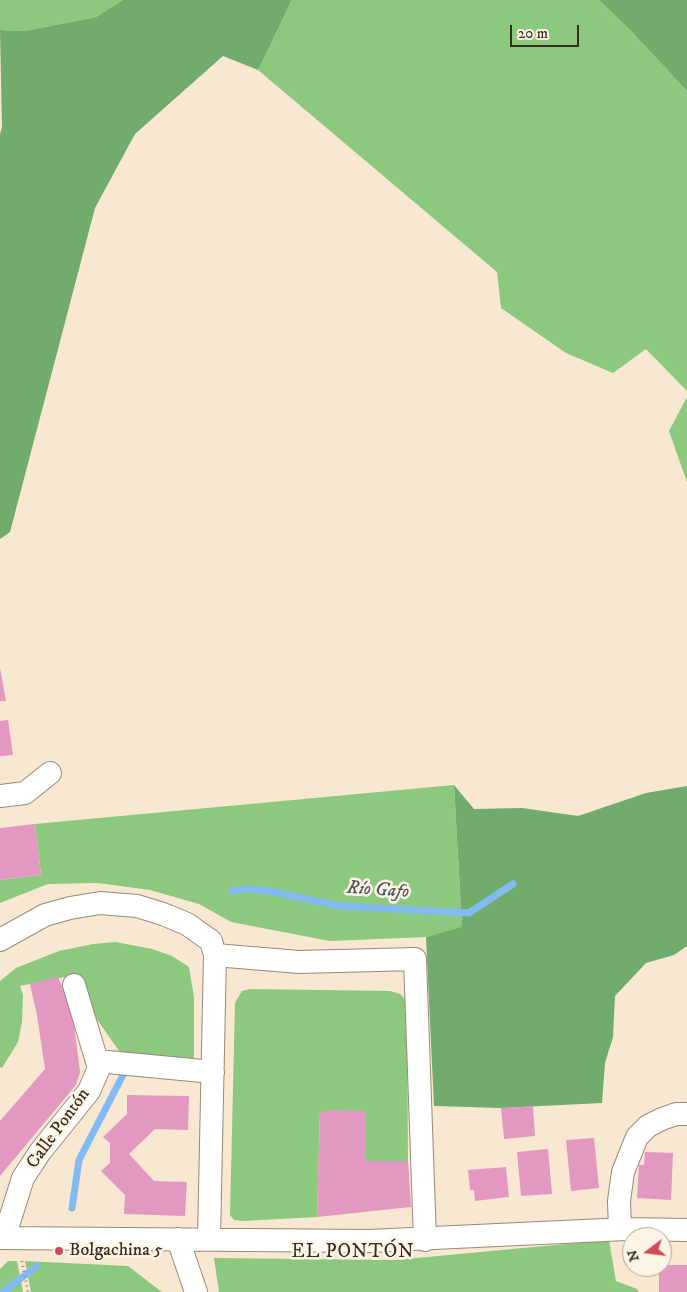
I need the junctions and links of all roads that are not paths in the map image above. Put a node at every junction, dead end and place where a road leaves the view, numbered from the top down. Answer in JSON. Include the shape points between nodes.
{"nodes":[{"id":1,"x":50,"y":773,"type":"dead end"},
{"id":2,"x":0,"y":796,"type":"edge"},
{"id":3,"x":0,"y":940,"type":"edge"},
{"id":4,"x":215,"y":954,"type":"junction"},
{"id":5,"x":74,"y":985,"type":"dead end"},
{"id":6,"x":98,"y":1061,"type":"junction"},
{"id":7,"x":213,"y":1072,"type":"junction"},
{"id":8,"x":687,"y":1114,"type":"edge"},
{"id":9,"x":19,"y":1187,"type":"junction"},
{"id":10,"x":0,"y":1204,"type":"edge"},
{"id":11,"x":620,"y":1229,"type":"junction"},
{"id":12,"x":687,"y":1230,"type":"edge"},
{"id":13,"x":2,"y":1238,"type":"edge"},
{"id":14,"x":178,"y":1239,"type":"junction"},
{"id":15,"x":209,"y":1239,"type":"junction"},
{"id":16,"x":425,"y":1240,"type":"junction"},
{"id":17,"x":196,"y":1292,"type":"edge"}],
"edges":[{"from":1,"to":2,"type":"street","via":[[25,794]]},
{"from":3,"to":4,"type":"street","via":[[46,915],[70,908],[100,904],[136,906],[188,924],[210,941]]},
{"from":4,"to":7,"type":"street"},
{"from":4,"to":16,"type":"street","via":[[299,962],[416,959]]},
{"from":5,"to":6,"type":"street"},
{"from":6,"to":7,"type":"street"},
{"from":6,"to":9,"type":"street","name":"Calle Pontón","via":[[99,1068],[89,1090],[40,1152]]},
{"from":7,"to":15,"type":"street"},
{"from":8,"to":11,"type":"street","via":[[662,1119],[648,1126],[638,1137],[623,1172]]},
{"from":9,"to":10,"type":"street","name":"Calle Pontón"},
{"from":9,"to":13,"type":"street","name":"Calle Pontón"},
{"from":11,"to":12,"type":"street"},
{"from":11,"to":16,"type":"street"},
{"from":13,"to":14,"type":"street"},
{"from":14,"to":15,"type":"street"},
{"from":14,"to":17,"type":"street"},
{"from":15,"to":16,"type":"street"}]}
